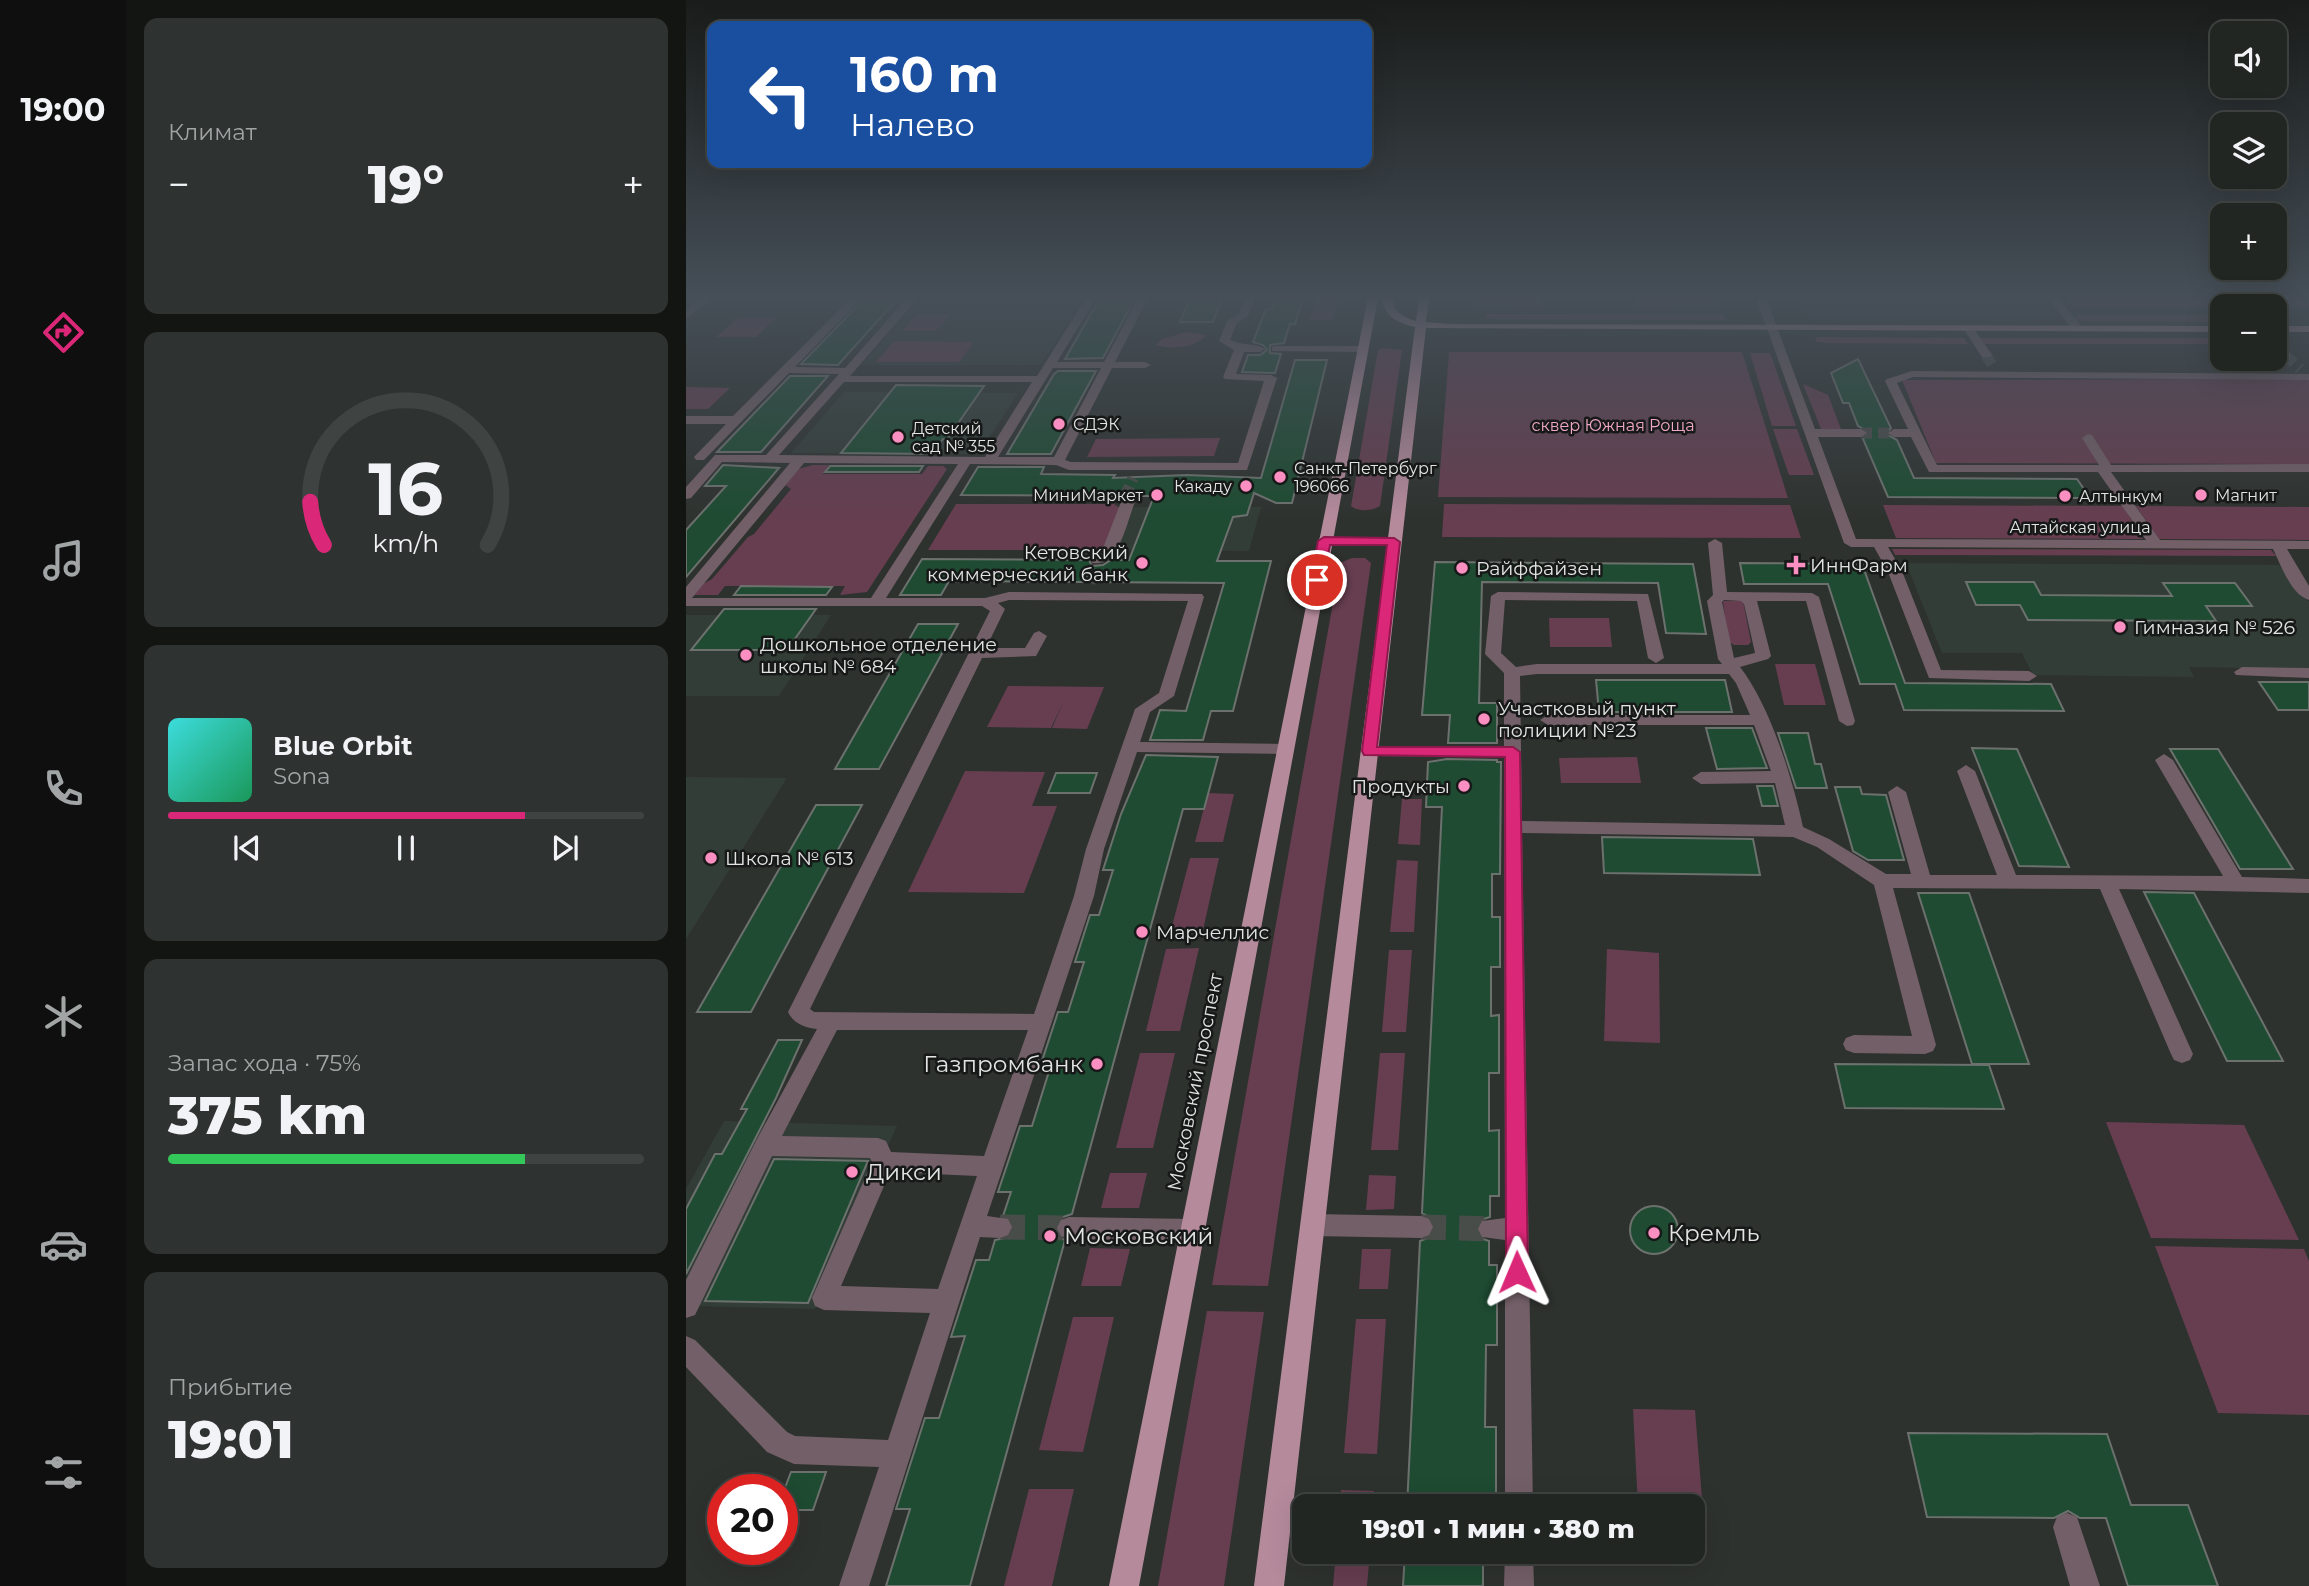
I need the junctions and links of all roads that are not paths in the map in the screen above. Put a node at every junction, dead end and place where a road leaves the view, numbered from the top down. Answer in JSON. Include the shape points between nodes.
{"nodes":[{"id":1,"x":782,"y":372,"type":"edge"},
{"id":2,"x":809,"y":372,"type":"edge"},
{"id":3,"x":848,"y":372,"type":"edge"},
{"id":4,"x":1045,"y":372,"type":"edge"},
{"id":5,"x":1104,"y":372,"type":"edge"},
{"id":6,"x":1231,"y":372,"type":"edge"},
{"id":7,"x":1357,"y":372,"type":"edge"},
{"id":8,"x":1415,"y":372,"type":"edge"},
{"id":9,"x":1789,"y":372,"type":"edge"},
{"id":10,"x":1968,"y":372,"type":"edge"},
{"id":11,"x":2100,"y":372,"type":"edge"},
{"id":12,"x":2305,"y":374,"type":"edge"},
{"id":13,"x":845,"y":375,"type":"junction"},
{"id":14,"x":1041,"y":379,"type":"junction"},
{"id":15,"x":686,"y":420,"type":"edge"},
{"id":16,"x":735,"y":420,"type":"junction"},
{"id":17,"x":1811,"y":433,"type":"junction"},
{"id":18,"x":1861,"y":433,"type":"tunnel mouth"},
{"id":19,"x":1894,"y":433,"type":"tunnel mouth"},
{"id":20,"x":1916,"y":433,"type":"junction"},
{"id":21,"x":2088,"y":438,"type":"dead end"},
{"id":22,"x":686,"y":456,"type":"edge"},
{"id":23,"x":700,"y":457,"type":"junction"},
{"id":24,"x":719,"y":458,"type":"junction"},
{"id":25,"x":770,"y":458,"type":"junction"},
{"id":26,"x":800,"y":459,"type":"junction"},
{"id":27,"x":966,"y":461,"type":"junction"},
{"id":28,"x":989,"y":461,"type":"junction"},
{"id":29,"x":1058,"y":461,"type":"junction"},
{"id":30,"x":2104,"y":468,"type":"junction"},
{"id":31,"x":2308,"y":469,"type":"edge"},
{"id":32,"x":686,"y":495,"type":"edge"},
{"id":33,"x":1125,"y":496,"type":"tunnel mouth"},
{"id":34,"x":1324,"y":541,"type":"junction"},
{"id":35,"x":1394,"y":542,"type":"junction"},
{"id":36,"x":1715,"y":543,"type":"dead end"},
{"id":37,"x":1879,"y":543,"type":"junction"},
{"id":38,"x":2156,"y":544,"type":"junction"},
{"id":39,"x":2278,"y":545,"type":"junction"},
{"id":40,"x":2309,"y":545,"type":"edge"},
{"id":41,"x":1097,"y":560,"type":"tunnel mouth"},
{"id":42,"x":686,"y":596,"type":"edge"},
{"id":43,"x":1720,"y":596,"type":"junction"},
{"id":44,"x":1745,"y":596,"type":"junction"},
{"id":45,"x":2309,"y":596,"type":"edge"},
{"id":46,"x":686,"y":602,"type":"edge"},
{"id":47,"x":985,"y":602,"type":"junction"},
{"id":48,"x":875,"y":603,"type":"junction"},
{"id":49,"x":1039,"y":636,"type":"dead end"},
{"id":50,"x":976,"y":653,"type":"junction"},
{"id":51,"x":1656,"y":658,"type":"dead end"},
{"id":52,"x":1732,"y":667,"type":"junction"},
{"id":53,"x":1512,"y":672,"type":"junction"},
{"id":54,"x":2242,"y":672,"type":"dead end"},
{"id":55,"x":2309,"y":673,"type":"edge"},
{"id":56,"x":2029,"y":676,"type":"dead end"},
{"id":57,"x":1548,"y":720,"type":"dead end"},
{"id":58,"x":1760,"y":720,"type":"junction"},
{"id":59,"x":1847,"y":721,"type":"dead end"},
{"id":60,"x":1132,"y":747,"type":"junction"},
{"id":61,"x":1284,"y":749,"type":"junction"},
{"id":62,"x":1369,"y":751,"type":"junction"},
{"id":63,"x":1513,"y":752,"type":"junction"},
{"id":64,"x":2164,"y":760,"type":"dead end"},
{"id":65,"x":1966,"y":771,"type":"dead end"},
{"id":66,"x":1782,"y":777,"type":"junction"},
{"id":67,"x":1701,"y":778,"type":"dead end"},
{"id":68,"x":1897,"y":792,"type":"dead end"},
{"id":69,"x":1513,"y":827,"type":"junction"},
{"id":70,"x":1795,"y":831,"type":"junction"},
{"id":71,"x":1922,"y":879,"type":"junction"},
{"id":72,"x":1882,"y":881,"type":"junction"},
{"id":73,"x":2009,"y":881,"type":"junction"},
{"id":74,"x":2107,"y":883,"type":"junction"},
{"id":75,"x":2236,"y":883,"type":"junction"},
{"id":76,"x":2309,"y":886,"type":"edge"},
{"id":77,"x":831,"y":1022,"type":"junction"},
{"id":78,"x":1042,"y":1022,"type":"junction"},
{"id":79,"x":1854,"y":1044,"type":"dead end"},
{"id":80,"x":2182,"y":1054,"type":"dead end"},
{"id":81,"x":765,"y":1146,"type":"junction"},
{"id":82,"x":883,"y":1162,"type":"junction"},
{"id":83,"x":992,"y":1166,"type":"junction"},
{"id":84,"x":972,"y":1226,"type":"junction"},
{"id":85,"x":1313,"y":1226,"type":"junction"},
{"id":86,"x":1000,"y":1227,"type":"tunnel mouth"},
{"id":87,"x":1069,"y":1227,"type":"tunnel mouth"},
{"id":88,"x":1421,"y":1227,"type":"tunnel mouth"},
{"id":89,"x":1490,"y":1229,"type":"tunnel mouth"},
{"id":90,"x":1516,"y":1229,"type":"junction"},
{"id":91,"x":1192,"y":1230,"type":"junction"},
{"id":92,"x":946,"y":1301,"type":"junction"},
{"id":93,"x":686,"y":1306,"type":"edge"},
{"id":94,"x":686,"y":1349,"type":"edge"},
{"id":95,"x":897,"y":1454,"type":"junction"},
{"id":96,"x":1519,"y":1494,"type":"edge"},
{"id":97,"x":2067,"y":1527,"type":"dead end"},
{"id":98,"x":1519,"y":1564,"type":"edge"},
{"id":99,"x":854,"y":1586,"type":"edge"},
{"id":100,"x":1124,"y":1586,"type":"edge"},
{"id":101,"x":1269,"y":1586,"type":"edge"},
{"id":102,"x":1519,"y":1586,"type":"edge"},
{"id":103,"x":2085,"y":1586,"type":"edge"}],
"edges":[{"from":1,"to":16,"type":"street"},
{"from":2,"to":13,"type":"street"},
{"from":3,"to":13,"type":"street"},
{"from":4,"to":14,"type":"street"},
{"from":5,"to":29,"type":"street"},
{"from":6,"to":29,"type":"street","via":[[1229,377],[1271,378],[1242,467],[1136,472]]},
{"from":7,"to":34,"type":"main road","name":"Московский проспект"},
{"from":8,"to":35,"type":"main road"},
{"from":9,"to":17,"type":"street"},
{"from":10,"to":20,"type":"street","via":[[1912,374],[1891,381]]},
{"from":11,"to":12,"type":"street"},
{"from":13,"to":14,"type":"street"},
{"from":13,"to":25,"type":"street"},
{"from":14,"to":28,"type":"street"},
{"from":15,"to":16,"type":"street"},
{"from":16,"to":23,"type":"street"},
{"from":17,"to":18,"type":"street"},
{"from":17,"to":37,"type":"street","name":"Алтайская улица","via":[[1851,543]]},
{"from":19,"to":20,"type":"street"},
{"from":20,"to":30,"type":"street","via":[[1933,469]]},
{"from":21,"to":30,"type":"street"},
{"from":22,"to":23,"type":"street"},
{"from":23,"to":24,"type":"street"},
{"from":24,"to":25,"type":"street"},
{"from":24,"to":32,"type":"street"},
{"from":25,"to":26,"type":"street"},
{"from":26,"to":27,"type":"street"},
{"from":26,"to":42,"type":"street"},
{"from":27,"to":28,"type":"street"},
{"from":27,"to":48,"type":"street"},
{"from":28,"to":29,"type":"street"},
{"from":30,"to":31,"type":"street"},
{"from":30,"to":38,"type":"street"},
{"from":33,"to":41,"type":"street","via":[[1128,502],[1107,555]]},
{"from":34,"to":35,"type":"street"},
{"from":34,"to":61,"type":"main road","name":"Московский проспект"},
{"from":35,"to":62,"type":"main road"},
{"from":36,"to":43,"type":"street"},
{"from":37,"to":38,"type":"street","name":"Алтайская улица"},
{"from":37,"to":56,"type":"street","via":[[1895,571],[1935,675]]},
{"from":38,"to":39,"type":"street","name":"Алтайская улица"},
{"from":39,"to":40,"type":"street","name":"Алтайская улица"},
{"from":39,"to":45,"type":"street"},
{"from":43,"to":44,"type":"street"},
{"from":43,"to":52,"type":"street","via":[[1714,601],[1726,659]]},
{"from":44,"to":52,"type":"street","via":[[1751,603],[1763,656]]},
{"from":44,"to":59,"type":"street","via":[[1812,597]]},
{"from":46,"to":48,"type":"street"},
{"from":47,"to":48,"type":"street"},
{"from":47,"to":50,"type":"street","via":[[998,609]]},
{"from":47,"to":60,"type":"street","via":[[1085,589],[1197,597],[1166,696],[1143,709]]},
{"from":49,"to":50,"type":"street","via":[[1031,653]]},
{"from":50,"to":77,"type":"street","via":[[798,1012],[810,1020]]},
{"from":51,"to":53,"type":"street","via":[[1643,597],[1498,596],[1493,654]]},
{"from":52,"to":53,"type":"street"},
{"from":52,"to":58,"type":"street","via":[[1744,682]]},
{"from":53,"to":63,"type":"street"},
{"from":54,"to":55,"type":"street"},
{"from":57,"to":58,"type":"street"},
{"from":58,"to":66,"type":"street"},
{"from":60,"to":61,"type":"street"},
{"from":60,"to":78,"type":"street"},
{"from":61,"to":91,"type":"main road","name":"Московский проспект"},
{"from":62,"to":63,"type":"street"},
{"from":62,"to":85,"type":"main road"},
{"from":63,"to":69,"type":"street"},
{"from":64,"to":75,"type":"street"},
{"from":65,"to":73,"type":"street"},
{"from":66,"to":67,"type":"street"},
{"from":66,"to":70,"type":"street"},
{"from":68,"to":71,"type":"street"},
{"from":69,"to":70,"type":"street"},
{"from":69,"to":90,"type":"street"},
{"from":70,"to":72,"type":"street"},
{"from":71,"to":72,"type":"street"},
{"from":71,"to":73,"type":"street"},
{"from":72,"to":79,"type":"street","via":[[1925,1045]]},
{"from":73,"to":74,"type":"street"},
{"from":74,"to":75,"type":"street"},
{"from":74,"to":80,"type":"street"},
{"from":75,"to":76,"type":"street"},
{"from":77,"to":78,"type":"street"},
{"from":77,"to":81,"type":"street"},
{"from":78,"to":83,"type":"street"},
{"from":81,"to":82,"type":"street","via":[[878,1148]]},
{"from":81,"to":93,"type":"street"},
{"from":82,"to":83,"type":"street"},
{"from":82,"to":92,"type":"street","via":[[824,1298]]},
{"from":83,"to":84,"type":"street"},
{"from":84,"to":86,"type":"street"},
{"from":84,"to":92,"type":"street"},
{"from":85,"to":88,"type":"street"},
{"from":85,"to":101,"type":"main road"},
{"from":87,"to":91,"type":"street"},
{"from":89,"to":90,"type":"street"},
{"from":90,"to":96,"type":"street"},
{"from":91,"to":100,"type":"main road","name":"Московский проспект"},
{"from":92,"to":95,"type":"street"},
{"from":94,"to":95,"type":"street","via":[[777,1442],[794,1450]]},
{"from":95,"to":99,"type":"street"},
{"from":97,"to":103,"type":"street"},
{"from":98,"to":102,"type":"street"}]}
